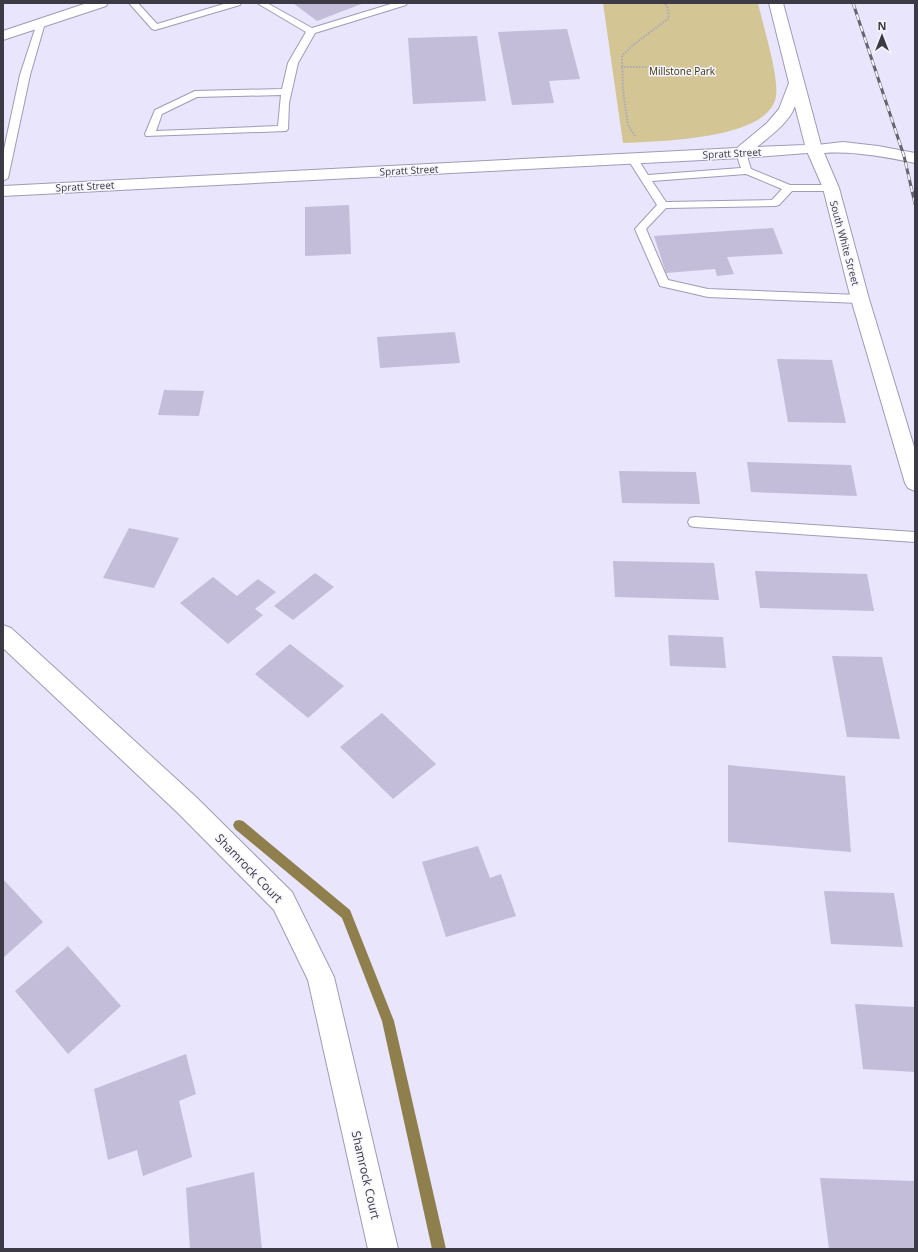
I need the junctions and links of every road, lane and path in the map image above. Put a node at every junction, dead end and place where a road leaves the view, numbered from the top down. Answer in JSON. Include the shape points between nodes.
{"nodes":[{"id":1,"x":101,"y":3,"type":"edge"},
{"id":2,"x":133,"y":3,"type":"edge"},
{"id":3,"x":237,"y":3,"type":"edge"},
{"id":4,"x":261,"y":3,"type":"edge"},
{"id":5,"x":403,"y":3,"type":"edge"},
{"id":6,"x":664,"y":3,"type":"edge"},
{"id":7,"x":776,"y":3,"type":"edge"},
{"id":8,"x":41,"y":23,"type":"junction"},
{"id":9,"x":310,"y":31,"type":"junction"},
{"id":10,"x":3,"y":36,"type":"edge"},
{"id":11,"x":621,"y":67,"type":"junction"},
{"id":12,"x":651,"y":67,"type":"dead end"},
{"id":13,"x":797,"y":82,"type":"junction"},
{"id":14,"x":286,"y":92,"type":"junction"},
{"id":15,"x":638,"y":142,"type":"dead end"},
{"id":16,"x":814,"y":149,"type":"junction"},
{"id":17,"x":741,"y":152,"type":"junction"},
{"id":18,"x":632,"y":158,"type":"junction"},
{"id":19,"x":915,"y":158,"type":"edge"},
{"id":20,"x":747,"y":172,"type":"junction"},
{"id":21,"x":3,"y":178,"type":"edge"},
{"id":22,"x":645,"y":178,"type":"junction"},
{"id":23,"x":789,"y":188,"type":"junction"},
{"id":24,"x":831,"y":188,"type":"junction"},
{"id":25,"x":3,"y":190,"type":"edge"},
{"id":26,"x":664,"y":205,"type":"junction"},
{"id":27,"x":860,"y":299,"type":"junction"},
{"id":28,"x":915,"y":483,"type":"edge"},
{"id":29,"x":694,"y":522,"type":"dead end"},
{"id":30,"x":915,"y":537,"type":"edge"},
{"id":31,"x":3,"y":634,"type":"edge"},
{"id":32,"x":383,"y":1249,"type":"edge"}],
"edges":[{"from":1,"to":8,"type":"main road"},
{"from":2,"to":3,"type":"lane","via":[[155,27]]},
{"from":4,"to":9,"type":"lane"},
{"from":5,"to":9,"type":"lane"},
{"from":6,"to":11,"type":"path","via":[[668,8],[669,18],[660,27],[631,45],[622,56]]},
{"from":7,"to":13,"type":"main road","name":"South White Street"},
{"from":8,"to":10,"type":"main road"},
{"from":8,"to":21,"type":"lane","via":[[25,75]]},
{"from":9,"to":14,"type":"lane","via":[[293,63]]},
{"from":11,"to":12,"type":"path"},
{"from":11,"to":15,"type":"path","via":[[628,125]]},
{"from":13,"to":16,"type":"main road","name":"South White Street"},
{"from":13,"to":17,"type":"main road","via":[[786,110],[768,130]]},
{"from":14,"to":14,"type":"lane","via":[[283,129],[150,134],[158,112],[195,94]]},
{"from":16,"to":17,"type":"main road","name":"Spratt Street"},
{"from":16,"to":19,"type":"main road","name":"Spratt Street","via":[[843,147]]},
{"from":16,"to":24,"type":"main road","name":"South White Street"},
{"from":17,"to":18,"type":"main road","name":"Spratt Street"},
{"from":17,"to":20,"type":"lane"},
{"from":18,"to":22,"type":"lane"},
{"from":18,"to":25,"type":"main road","name":"Spratt Street"},
{"from":20,"to":22,"type":"lane"},
{"from":20,"to":23,"type":"lane"},
{"from":22,"to":26,"type":"lane"},
{"from":23,"to":24,"type":"lane"},
{"from":23,"to":26,"type":"lane","via":[[775,203]]},
{"from":24,"to":27,"type":"main road","name":"South White Street"},
{"from":26,"to":27,"type":"lane","via":[[640,229],[664,283],[708,293]]},
{"from":27,"to":28,"type":"main road","name":"South White Street"},
{"from":29,"to":30,"type":"lane"},
{"from":31,"to":32,"type":"main road","name":"Shamrock Court","via":[[187,805],[282,901],[321,977]]}]}
